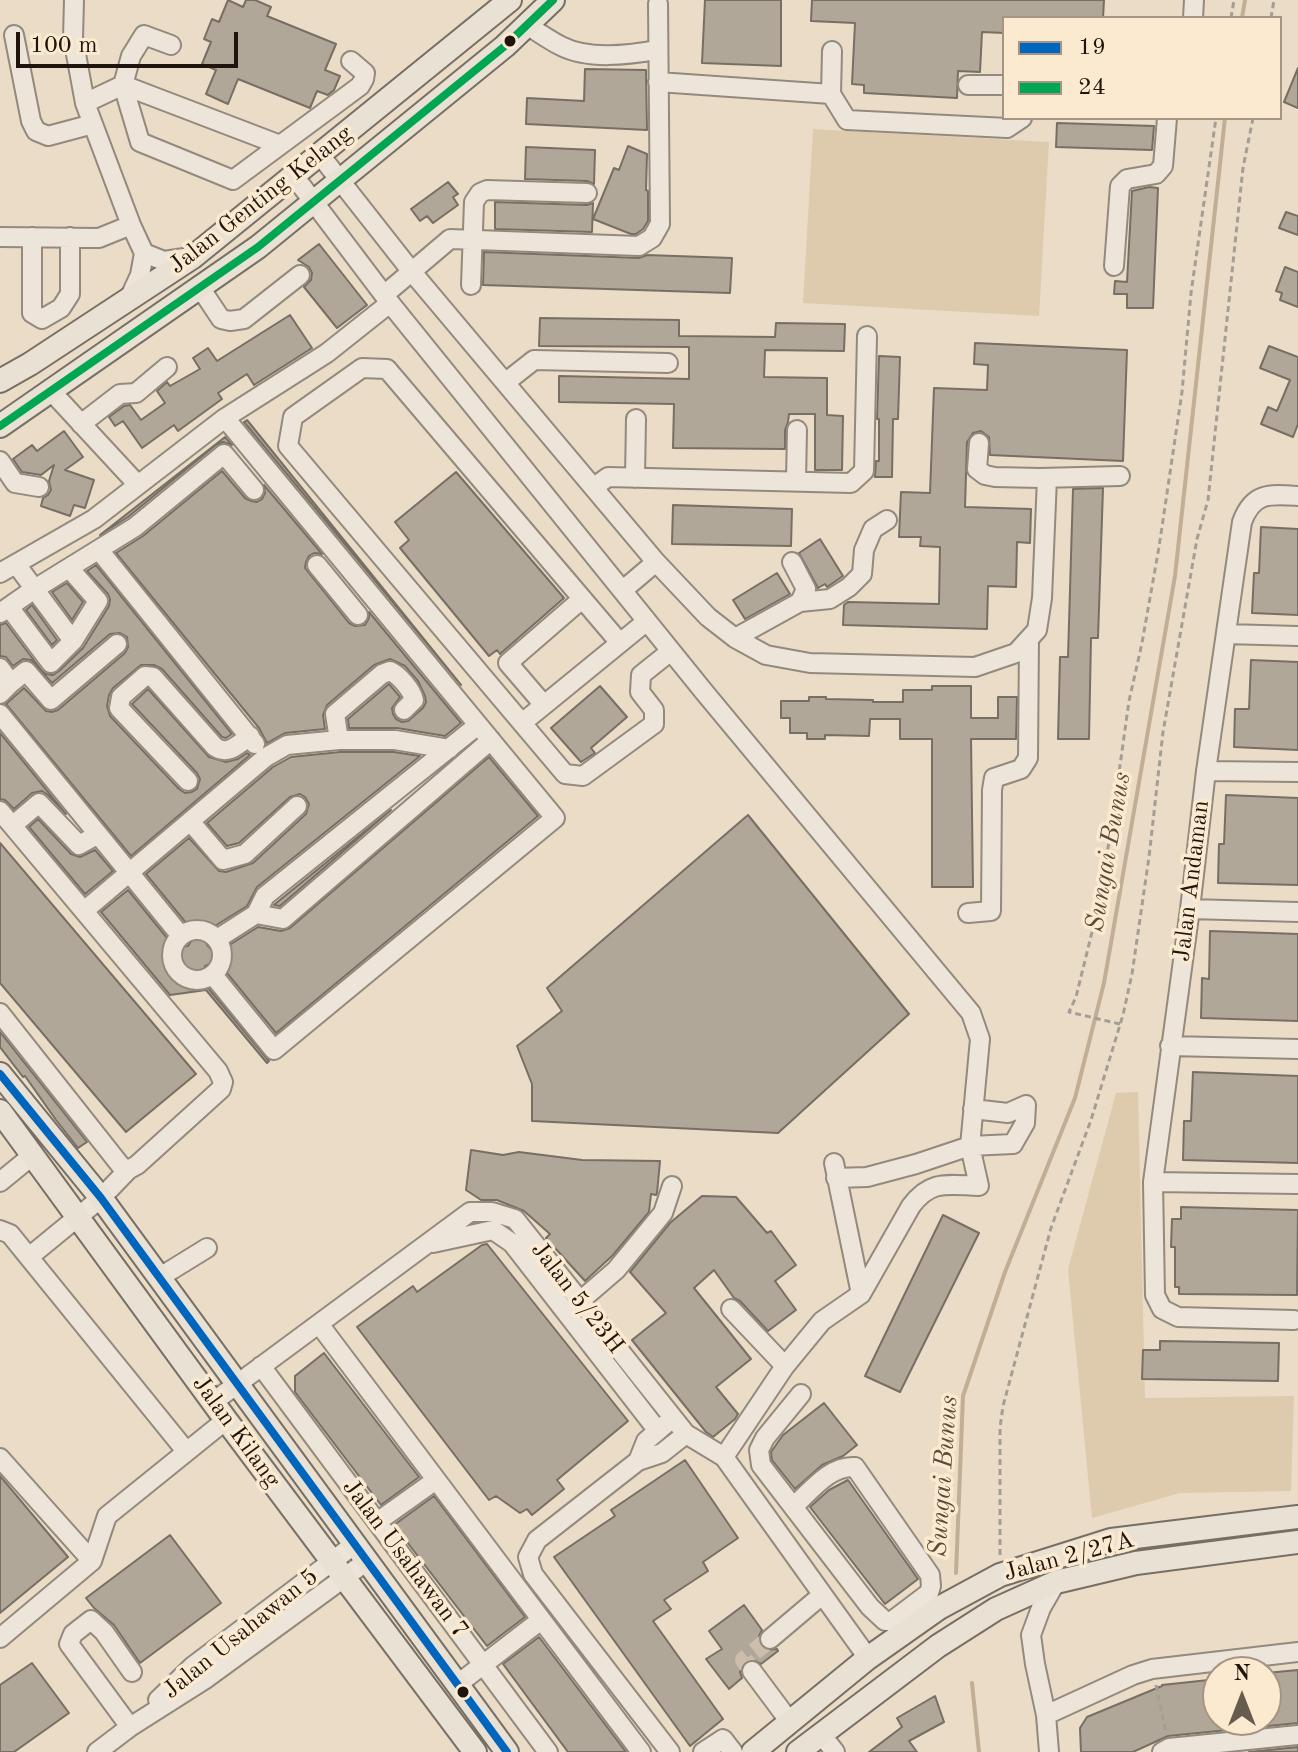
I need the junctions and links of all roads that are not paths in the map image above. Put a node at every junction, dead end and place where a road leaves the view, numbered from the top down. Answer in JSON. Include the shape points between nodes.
{"nodes":[{"id":1,"x":74,"y":0,"type":"edge"},
{"id":2,"x":510,"y":0,"type":"edge"},
{"id":3,"x":553,"y":0,"type":"edge"},
{"id":4,"x":658,"y":4,"type":"dead end"},
{"id":5,"x":527,"y":25,"type":"junction"},
{"id":6,"x":14,"y":35,"type":"dead end"},
{"id":7,"x":171,"y":45,"type":"dead end"},
{"id":8,"x":657,"y":50,"type":"junction"},
{"id":9,"x":832,"y":51,"type":"dead end"},
{"id":10,"x":351,"y":61,"type":"dead end"},
{"id":11,"x":658,"y":82,"type":"junction"},
{"id":12,"x":123,"y":85,"type":"junction"},
{"id":13,"x":968,"y":85,"type":"dead end"},
{"id":14,"x":1002,"y":85,"type":"edge"},
{"id":15,"x":831,"y":94,"type":"junction"},
{"id":16,"x":85,"y":103,"type":"junction"},
{"id":17,"x":1019,"y":120,"type":"edge"},
{"id":18,"x":1167,"y":120,"type":"edge"},
{"id":19,"x":93,"y":124,"type":"junction"},
{"id":20,"x":280,"y":145,"type":"junction"},
{"id":21,"x":320,"y":155,"type":"junction"},
{"id":22,"x":294,"y":176,"type":"junction"},
{"id":23,"x":341,"y":181,"type":"junction"},
{"id":24,"x":587,"y":193,"type":"dead end"},
{"id":25,"x":314,"y":202,"type":"junction"},
{"id":26,"x":131,"y":225,"type":"junction"},
{"id":27,"x":0,"y":237,"type":"edge"},
{"id":28,"x":32,"y":237,"type":"junction"},
{"id":29,"x":70,"y":237,"type":"junction"},
{"id":30,"x":473,"y":240,"type":"junction"},
{"id":31,"x":144,"y":253,"type":"junction"},
{"id":32,"x":193,"y":257,"type":"junction"},
{"id":33,"x":1114,"y":266,"type":"dead end"},
{"id":34,"x":412,"y":272,"type":"junction"},
{"id":35,"x":300,"y":275,"type":"dead end"},
{"id":36,"x":471,"y":285,"type":"dead end"},
{"id":37,"x":201,"y":289,"type":"junction"},
{"id":38,"x":387,"y":299,"type":"junction"},
{"id":39,"x":128,"y":301,"type":"junction"},
{"id":40,"x":867,"y":336,"type":"dead end"},
{"id":41,"x":668,"y":363,"type":"dead end"},
{"id":42,"x":167,"y":367,"type":"dead end"},
{"id":43,"x":0,"y":381,"type":"edge"},
{"id":44,"x":506,"y":382,"type":"junction"},
{"id":45,"x":51,"y":391,"type":"junction"},
{"id":46,"x":225,"y":418,"type":"junction"},
{"id":47,"x":636,"y":419,"type":"dead end"},
{"id":48,"x":81,"y":424,"type":"junction"},
{"id":49,"x":0,"y":426,"type":"edge"},
{"id":50,"x":797,"y":430,"type":"dead end"},
{"id":51,"x":979,"y":443,"type":"dead end"},
{"id":52,"x":0,"y":461,"type":"edge"},
{"id":53,"x":1120,"y":476,"type":"dead end"},
{"id":54,"x":635,"y":478,"type":"junction"},
{"id":55,"x":1047,"y":478,"type":"junction"},
{"id":56,"x":796,"y":481,"type":"junction"},
{"id":57,"x":138,"y":485,"type":"junction"},
{"id":58,"x":39,"y":487,"type":"dead end"},
{"id":59,"x":594,"y":487,"type":"junction"},
{"id":60,"x":254,"y":490,"type":"dead end"},
{"id":61,"x":1298,"y":496,"type":"edge"},
{"id":62,"x":887,"y":520,"type":"dead end"},
{"id":63,"x":99,"y":550,"type":"junction"},
{"id":64,"x":656,"y":562,"type":"junction"},
{"id":65,"x":792,"y":562,"type":"dead end"},
{"id":66,"x":317,"y":565,"type":"dead end"},
{"id":67,"x":69,"y":568,"type":"junction"},
{"id":68,"x":8,"y":569,"type":"edge"},
{"id":69,"x":351,"y":570,"type":"junction"},
{"id":70,"x":332,"y":584,"type":"junction"},
{"id":71,"x":33,"y":590,"type":"junction"},
{"id":72,"x":623,"y":590,"type":"junction"},
{"id":73,"x":582,"y":599,"type":"junction"},
{"id":74,"x":800,"y":602,"type":"junction"},
{"id":75,"x":4,"y":610,"type":"edge"},
{"id":76,"x":358,"y":615,"type":"dead end"},
{"id":77,"x":647,"y":621,"type":"junction"},
{"id":78,"x":1226,"y":634,"type":"junction"},
{"id":79,"x":1298,"y":636,"type":"edge"},
{"id":80,"x":735,"y":638,"type":"junction"},
{"id":81,"x":1029,"y":639,"type":"junction"},
{"id":82,"x":73,"y":641,"type":"junction"},
{"id":83,"x":620,"y":643,"type":"junction"},
{"id":84,"x":117,"y":644,"type":"dead end"},
{"id":85,"x":671,"y":651,"type":"junction"},
{"id":86,"x":4,"y":682,"type":"edge"},
{"id":87,"x":544,"y":705,"type":"junction"},
{"id":88,"x":404,"y":710,"type":"dead end"},
{"id":89,"x":0,"y":714,"type":"edge"},
{"id":90,"x":522,"y":723,"type":"junction"},
{"id":91,"x":478,"y":725,"type":"junction"},
{"id":92,"x":250,"y":736,"type":"junction"},
{"id":93,"x":339,"y":740,"type":"junction"},
{"id":94,"x":491,"y":740,"type":"junction"},
{"id":95,"x":449,"y":749,"type":"junction"},
{"id":96,"x":266,"y":757,"type":"junction"},
{"id":97,"x":1206,"y":771,"type":"junction"},
{"id":98,"x":1298,"y":772,"type":"edge"},
{"id":99,"x":188,"y":781,"type":"dead end"},
{"id":100,"x":297,"y":806,"type":"dead end"},
{"id":101,"x":0,"y":811,"type":"edge"},
{"id":102,"x":19,"y":820,"type":"dead end"},
{"id":103,"x":190,"y":821,"type":"junction"},
{"id":104,"x":97,"y":835,"type":"junction"},
{"id":105,"x":128,"y":873,"type":"junction"},
{"id":106,"x":91,"y":905,"type":"dead end"},
{"id":107,"x":1190,"y":909,"type":"junction"},
{"id":108,"x":1298,"y":912,"type":"edge"},
{"id":109,"x":968,"y":913,"type":"dead end"},
{"id":110,"x":256,"y":914,"type":"junction"},
{"id":111,"x":181,"y":936,"type":"junction"},
{"id":112,"x":217,"y":939,"type":"junction"},
{"id":113,"x":177,"y":971,"type":"junction"},
{"id":114,"x":213,"y":975,"type":"junction"},
{"id":115,"x":159,"y":985,"type":"dead end"},
{"id":116,"x":0,"y":1013,"type":"edge"},
{"id":117,"x":1170,"y":1046,"type":"junction"},
{"id":118,"x":1298,"y":1049,"type":"edge"},
{"id":119,"x":0,"y":1074,"type":"edge"},
{"id":120,"x":973,"y":1109,"type":"junction"},
{"id":121,"x":0,"y":1111,"type":"edge"},
{"id":122,"x":970,"y":1146,"type":"junction"},
{"id":123,"x":33,"y":1155,"type":"junction"},
{"id":124,"x":128,"y":1170,"type":"junction"},
{"id":125,"x":0,"y":1182,"type":"edge"},
{"id":126,"x":1153,"y":1182,"type":"junction"},
{"id":127,"x":1298,"y":1184,"type":"edge"},
{"id":128,"x":672,"y":1186,"type":"dead end"},
{"id":129,"x":101,"y":1198,"type":"junction"},
{"id":130,"x":79,"y":1217,"type":"junction"},
{"id":131,"x":0,"y":1230,"type":"edge"},
{"id":132,"x":426,"y":1245,"type":"junction"},
{"id":133,"x":207,"y":1248,"type":"dead end"},
{"id":134,"x":29,"y":1257,"type":"junction"},
{"id":135,"x":160,"y":1277,"type":"junction"},
{"id":136,"x":861,"y":1294,"type":"junction"},
{"id":137,"x":580,"y":1301,"type":"junction"},
{"id":138,"x":731,"y":1309,"type":"dead end"},
{"id":139,"x":1294,"y":1320,"type":"dead end"},
{"id":140,"x":319,"y":1324,"type":"junction"},
{"id":141,"x":261,"y":1366,"type":"junction"},
{"id":142,"x":785,"y":1366,"type":"junction"},
{"id":143,"x":237,"y":1384,"type":"junction"},
{"id":144,"x":801,"y":1394,"type":"dead end"},
{"id":145,"x":220,"y":1411,"type":"junction"},
{"id":146,"x":665,"y":1424,"type":"junction"},
{"id":147,"x":686,"y":1434,"type":"junction"},
{"id":148,"x":186,"y":1451,"type":"junction"},
{"id":149,"x":724,"y":1457,"type":"junction"},
{"id":150,"x":0,"y":1458,"type":"edge"},
{"id":151,"x":638,"y":1461,"type":"junction"},
{"id":152,"x":436,"y":1480,"type":"junction"},
{"id":153,"x":790,"y":1503,"type":"junction"},
{"id":154,"x":1295,"y":1515,"type":"edge"},
{"id":155,"x":767,"y":1516,"type":"junction"},
{"id":156,"x":377,"y":1522,"type":"junction"},
{"id":157,"x":1298,"y":1542,"type":"edge"},
{"id":158,"x":361,"y":1553,"type":"junction"},
{"id":159,"x":92,"y":1561,"type":"junction"},
{"id":160,"x":839,"y":1566,"type":"junction"},
{"id":161,"x":338,"y":1569,"type":"junction"},
{"id":162,"x":1056,"y":1582,"type":"junction"},
{"id":163,"x":818,"y":1589,"type":"junction"},
{"id":164,"x":541,"y":1620,"type":"junction"},
{"id":165,"x":0,"y":1638,"type":"edge"},
{"id":166,"x":770,"y":1639,"type":"tunnel mouth"},
{"id":167,"x":1298,"y":1652,"type":"edge"},
{"id":168,"x":868,"y":1658,"type":"junction"},
{"id":169,"x":484,"y":1665,"type":"junction"},
{"id":170,"x":752,"y":1671,"type":"dead end"},
{"id":171,"x":132,"y":1672,"type":"dead end"},
{"id":172,"x":458,"y":1684,"type":"junction"},
{"id":173,"x":1046,"y":1715,"type":"junction"},
{"id":174,"x":790,"y":1722,"type":"junction"},
{"id":175,"x":130,"y":1727,"type":"junction"},
{"id":176,"x":1298,"y":1735,"type":"edge"},
{"id":177,"x":828,"y":1743,"type":"edge"},
{"id":178,"x":1166,"y":1750,"type":"edge"},
{"id":179,"x":97,"y":1752,"type":"edge"},
{"id":180,"x":475,"y":1752,"type":"edge"},
{"id":181,"x":507,"y":1752,"type":"edge"},
{"id":182,"x":548,"y":1752,"type":"edge"},
{"id":183,"x":641,"y":1752,"type":"edge"},
{"id":184,"x":670,"y":1752,"type":"edge"},
{"id":185,"x":703,"y":1752,"type":"edge"},
{"id":186,"x":733,"y":1752,"type":"edge"},
{"id":187,"x":753,"y":1752,"type":"edge"},
{"id":188,"x":798,"y":1752,"type":"edge"},
{"id":189,"x":1049,"y":1752,"type":"edge"}],
"edges":[{"from":1,"to":16,"type":"street","via":[[73,38]]},
{"from":2,"to":21,"type":"main road","name":"Jalan Genting Kelang"},
{"from":3,"to":5,"type":"main road","name":"Jalan Genting Kelang"},
{"from":4,"to":8,"type":"street"},
{"from":5,"to":8,"type":"street","via":[[563,47],[585,53]]},
{"from":5,"to":23,"type":"main road","name":"Jalan Genting Kelang"},
{"from":6,"to":19,"type":"street","via":[[36,131],[48,136]]},
{"from":7,"to":12,"type":"street","via":[[144,35]]},
{"from":8,"to":11,"type":"street"},
{"from":9,"to":15,"type":"street"},
{"from":10,"to":20,"type":"street","via":[[365,73],[360,86]]},
{"from":11,"to":15,"type":"street"},
{"from":11,"to":30,"type":"street","via":[[660,224],[652,238],[639,246]]},
{"from":12,"to":16,"type":"street"},
{"from":12,"to":20,"type":"street"},
{"from":12,"to":20,"type":"street","via":[[140,142],[233,180]]},
{"from":13,"to":14,"type":"street"},
{"from":15,"to":17,"type":"street","via":[[847,120],[1007,128]]},
{"from":16,"to":19,"type":"street"},
{"from":18,"to":33,"type":"street","via":[[1163,166],[1156,174],[1127,179],[1120,186]]},
{"from":19,"to":26,"type":"street"},
{"from":21,"to":22,"type":"main road","name":"Jalan Genting Kelang"},
{"from":21,"to":23,"type":"street"},
{"from":22,"to":25,"type":"street"},
{"from":22,"to":32,"type":"main road","name":"Jalan Genting Kelang"},
{"from":23,"to":25,"type":"main road","name":"Jalan Genting Kelang"},
{"from":23,"to":34,"type":"street"},
{"from":24,"to":30,"type":"street","via":[[487,190],[474,202]]},
{"from":25,"to":37,"type":"main road","name":"Jalan Genting Kelang"},
{"from":25,"to":38,"type":"street"},
{"from":26,"to":29,"type":"street","via":[[99,238]]},
{"from":26,"to":31,"type":"street"},
{"from":27,"to":28,"type":"street"},
{"from":28,"to":29,"type":"street"},
{"from":28,"to":29,"type":"street","via":[[32,313],[42,319],[61,308],[70,294]]},
{"from":30,"to":34,"type":"street","via":[[450,239]]},
{"from":30,"to":36,"type":"street"},
{"from":31,"to":32,"type":"street","via":[[164,261]]},
{"from":31,"to":39,"type":"street"},
{"from":32,"to":39,"type":"main road","name":"Jalan Genting Kelang"},
{"from":34,"to":38,"type":"street"},
{"from":34,"to":44,"type":"street"},
{"from":35,"to":37,"type":"street","via":[[244,319],[230,321],[221,319]]},
{"from":37,"to":45,"type":"main road","name":"Jalan Genting Kelang"},
{"from":38,"to":46,"type":"street","via":[[327,353]]},
{"from":38,"to":72,"type":"street"},
{"from":39,"to":43,"type":"main road","name":"Jalan Genting Kelang"},
{"from":40,"to":56,"type":"street","via":[[864,471],[851,483]]},
{"from":41,"to":44,"type":"street","via":[[534,360]]},
{"from":42,"to":48,"type":"street","via":[[136,393],[120,394]]},
{"from":44,"to":59,"type":"street"},
{"from":45,"to":48,"type":"street"},
{"from":45,"to":49,"type":"main road","name":"Jalan Genting Kelang"},
{"from":46,"to":57,"type":"street"},
{"from":46,"to":69,"type":"street"},
{"from":47,"to":54,"type":"street"},
{"from":48,"to":57,"type":"street"},
{"from":50,"to":56,"type":"street"},
{"from":51,"to":55,"type":"street","via":[[977,469],[985,475]]},
{"from":52,"to":58,"type":"street","via":[[15,483]]},
{"from":53,"to":55,"type":"street"},
{"from":54,"to":56,"type":"street"},
{"from":54,"to":59,"type":"street","via":[[608,477]]},
{"from":55,"to":81,"type":"street","via":[[1042,598],[1037,630]]},
{"from":57,"to":68,"type":"street","via":[[94,519]]},
{"from":59,"to":64,"type":"street"},
{"from":60,"to":63,"type":"street","via":[[224,454]]},
{"from":61,"to":78,"type":"street","name":"Jalan Andaman","via":[[1262,497],[1247,507]]},
{"from":62,"to":74,"type":"street","via":[[873,529],[862,574],[849,587],[830,599]]},
{"from":63,"to":67,"type":"street"},
{"from":63,"to":92,"type":"street"},
{"from":64,"to":72,"type":"street"},
{"from":64,"to":80,"type":"street"},
{"from":65,"to":74,"type":"street","via":[[806,589]]},
{"from":66,"to":70,"type":"street"},
{"from":67,"to":71,"type":"street"},
{"from":67,"to":82,"type":"street","via":[[98,601]]},
{"from":68,"to":71,"type":"street"},
{"from":69,"to":70,"type":"street"},
{"from":69,"to":91,"type":"street"},
{"from":70,"to":76,"type":"street"},
{"from":71,"to":75,"type":"street"},
{"from":71,"to":82,"type":"street"},
{"from":72,"to":77,"type":"street"},
{"from":73,"to":83,"type":"street"},
{"from":73,"to":87,"type":"street","via":[[508,663]]},
{"from":73,"to":90,"type":"street","via":[[387,369],[362,368],[293,417],[288,446]]},
{"from":74,"to":80,"type":"street"},
{"from":75,"to":82,"type":"street","via":[[51,663]]},
{"from":77,"to":83,"type":"street"},
{"from":77,"to":85,"type":"street"},
{"from":78,"to":79,"type":"street"},
{"from":78,"to":97,"type":"street","name":"Jalan Andaman"},
{"from":80,"to":81,"type":"street","via":[[766,655],[810,663],[975,667],[1016,653]]},
{"from":81,"to":109,"type":"street","via":[[1028,758],[1021,769],[994,778],[991,911]]},
{"from":83,"to":87,"type":"street"},
{"from":84,"to":86,"type":"street","via":[[51,700],[26,671]]},
{"from":85,"to":90,"type":"street","via":[[641,675],[640,692],[654,710],[654,724],[583,776],[565,774]]},
{"from":85,"to":120,"type":"street","via":[[971,1013],[980,1039]]},
{"from":87,"to":90,"type":"street"},
{"from":88,"to":93,"type":"street","via":[[413,695],[395,673],[382,674],[335,714]]},
{"from":89,"to":104,"type":"street"},
{"from":91,"to":94,"type":"street"},
{"from":91,"to":95,"type":"street"},
{"from":92,"to":96,"type":"street"},
{"from":92,"to":99,"type":"street","via":[[222,751],[153,677],[145,676],[121,697],[119,708]]},
{"from":93,"to":95,"type":"street","via":[[395,740]]},
{"from":93,"to":96,"type":"street","via":[[287,745]]},
{"from":94,"to":110,"type":"street","via":[[283,919]]},
{"from":94,"to":114,"type":"street","via":[[555,818],[274,1050]]},
{"from":95,"to":110,"type":"street","via":[[265,896]]},
{"from":96,"to":103,"type":"street"},
{"from":97,"to":98,"type":"street"},
{"from":97,"to":107,"type":"street","name":"Jalan Andaman"},
{"from":100,"to":103,"type":"street","via":[[245,854],[223,860]]},
{"from":101,"to":124,"type":"street","via":[[223,1082]]},
{"from":102,"to":104,"type":"street","via":[[39,803],[79,845]]},
{"from":103,"to":105,"type":"street"},
{"from":104,"to":105,"type":"street"},
{"from":105,"to":106,"type":"street"},
{"from":105,"to":111,"type":"street"},
{"from":107,"to":108,"type":"street"},
{"from":107,"to":117,"type":"street","name":"Jalan Andaman"},
{"from":110,"to":112,"type":"street"},
{"from":111,"to":112,"type":"street","via":[[207,932]]},
{"from":111,"to":113,"type":"street","via":[[174,946]]},
{"from":112,"to":114,"type":"street","via":[[222,951]]},
{"from":113,"to":114,"type":"street","via":[[201,980]]},
{"from":113,"to":115,"type":"street"},
{"from":116,"to":124,"type":"street"},
{"from":117,"to":118,"type":"street"},
{"from":117,"to":126,"type":"street","name":"Jalan Andaman"},
{"from":119,"to":129,"type":"main road","name":"Jalan Kilang"},
{"from":120,"to":122,"type":"street"},
{"from":120,"to":122,"type":"street","via":[[1008,1113],[1026,1105],[1025,1123],[1013,1144]]},
{"from":121,"to":123,"type":"main road","name":"Jalan Kilang"},
{"from":122,"to":136,"type":"street","via":[[979,1186],[934,1185],[919,1195]]},
{"from":122,"to":136,"type":"street","via":[[867,1177],[835,1170]]},
{"from":123,"to":125,"type":"street"},
{"from":123,"to":130,"type":"main road","name":"Jalan Kilang"},
{"from":124,"to":129,"type":"street"},
{"from":126,"to":127,"type":"street"},
{"from":126,"to":139,"type":"street","name":"Jalan Andaman","via":[[1155,1295],[1162,1309],[1178,1317]]},
{"from":128,"to":137,"type":"street","via":[[663,1213],[616,1270]]},
{"from":129,"to":130,"type":"street"},
{"from":129,"to":135,"type":"main road","name":"Jalan Kilang"},
{"from":130,"to":134,"type":"street"},
{"from":130,"to":145,"type":"main road","name":"Jalan Kilang"},
{"from":131,"to":134,"type":"street"},
{"from":132,"to":137,"type":"street","name":"Jalan 5/23H","via":[[470,1212],[515,1219]]},
{"from":132,"to":140,"type":"street","name":"Jalan 5/23H"},
{"from":132,"to":146,"type":"street","via":[[493,1230],[512,1243]]},
{"from":133,"to":135,"type":"street"},
{"from":134,"to":148,"type":"street"},
{"from":135,"to":143,"type":"main road","name":"Jalan Kilang"},
{"from":136,"to":142,"type":"street","via":[[822,1321]]},
{"from":137,"to":146,"type":"street","name":"Jalan 5/23H"},
{"from":138,"to":142,"type":"street"},
{"from":140,"to":141,"type":"street","name":"Jalan 5/23H"},
{"from":140,"to":152,"type":"street"},
{"from":141,"to":143,"type":"street","name":"Jalan 5/23H"},
{"from":141,"to":156,"type":"street","name":"Jalan Usahawan 7"},
{"from":142,"to":149,"type":"street"},
{"from":143,"to":145,"type":"street","name":"Jalan 5/23H"},
{"from":143,"to":158,"type":"main road","name":"Jalan Kilang"},
{"from":144,"to":153,"type":"street","via":[[759,1450],[761,1465]]},
{"from":145,"to":148,"type":"street","name":"Jalan 5/23H"},
{"from":145,"to":161,"type":"main road","name":"Jalan Kilang"},
{"from":146,"to":147,"type":"street","name":"Jalan 5/23H"},
{"from":146,"to":151,"type":"street","via":[[646,1441]]},
{"from":147,"to":149,"type":"street","name":"Jalan 5/23H"},
{"from":147,"to":151,"type":"street","via":[[662,1453]]},
{"from":148,"to":159,"type":"street","name":"Jalan 5/23H","via":[[107,1516]]},
{"from":149,"to":155,"type":"street","name":"Jalan 5/23H"},
{"from":150,"to":159,"type":"street"},
{"from":151,"to":184,"type":"street","via":[[537,1540],[528,1557],[533,1574]]},
{"from":152,"to":156,"type":"street"},
{"from":152,"to":164,"type":"street"},
{"from":153,"to":155,"type":"street"},
{"from":153,"to":160,"type":"street"},
{"from":153,"to":160,"type":"street","via":[[835,1469],[855,1467],[930,1575],[931,1586],[929,1593],[885,1621]]},
{"from":154,"to":168,"type":"main road","name":"Jalan 2/27A","via":[[1111,1540],[1000,1575],[939,1608]]},
{"from":155,"to":163,"type":"street","name":"Jalan 5/23H"},
{"from":156,"to":169,"type":"street","name":"Jalan Usahawan 7"},
{"from":157,"to":162,"type":"main road","name":"Jalan 2/27A","via":[[1136,1563]]},
{"from":158,"to":161,"type":"street","name":"Jalan Usahawan 5"},
{"from":158,"to":172,"type":"main road","name":"Jalan Kilang"},
{"from":159,"to":165,"type":"street"},
{"from":160,"to":163,"type":"street"},
{"from":161,"to":175,"type":"street","name":"Jalan Usahawan 5","via":[[204,1680]]},
{"from":161,"to":180,"type":"main road","name":"Jalan Kilang"},
{"from":162,"to":173,"type":"street","via":[[1031,1635]]},
{"from":162,"to":177,"type":"main road","name":"Jalan 2/27A","via":[[996,1609],[950,1639]]},
{"from":163,"to":166,"type":"street"},
{"from":163,"to":168,"type":"street","name":"Jalan 5/23H"},
{"from":164,"to":169,"type":"street"},
{"from":164,"to":183,"type":"street"},
{"from":167,"to":173,"type":"street","via":[[1152,1669]]},
{"from":168,"to":174,"type":"main road","name":"Jalan 2/27A"},
{"from":169,"to":172,"type":"street"},
{"from":169,"to":182,"type":"street","name":"Jalan Usahawan 7"},
{"from":170,"to":174,"type":"street"},
{"from":171,"to":175,"type":"street","via":[[91,1620],[73,1634],[69,1644]]},
{"from":172,"to":181,"type":"main road","name":"Jalan Kilang"},
{"from":173,"to":189,"type":"street"},
{"from":174,"to":187,"type":"main road","name":"Jalan 2/27A"},
{"from":175,"to":179,"type":"street","name":"Jalan Usahawan 5"},
{"from":176,"to":178,"type":"street"},
{"from":177,"to":188,"type":"main road","name":"Jalan 2/27A"},
{"from":185,"to":186,"type":"street","via":[[723,1739]]}]}
